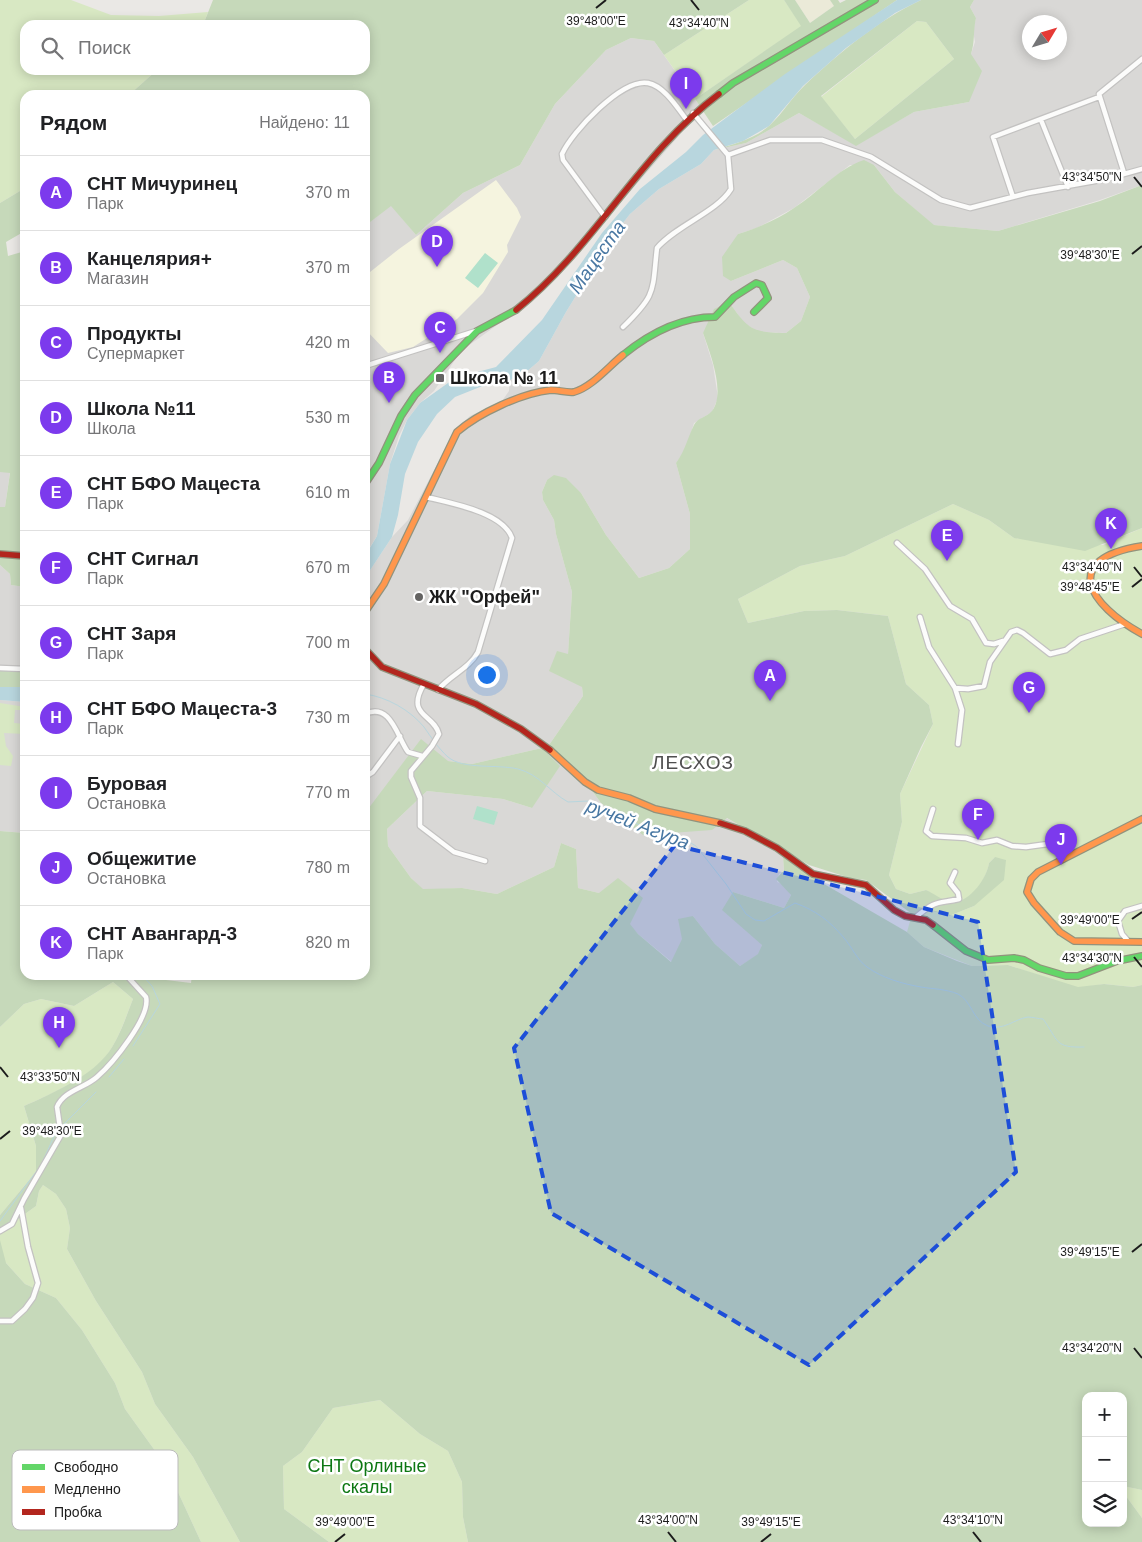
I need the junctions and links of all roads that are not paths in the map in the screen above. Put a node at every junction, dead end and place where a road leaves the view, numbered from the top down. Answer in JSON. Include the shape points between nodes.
{"nodes":[{"id":1,"x":875,"y":0,"type":"edge"},
{"id":2,"x":1142,"y":59,"type":"edge"},
{"id":3,"x":1099,"y":97,"type":"junction"},
{"id":4,"x":694,"y":113,"type":"junction"},
{"id":5,"x":686,"y":119,"type":"junction"},
{"id":6,"x":1041,"y":120,"type":"junction"},
{"id":7,"x":726,"y":153,"type":"junction"},
{"id":8,"x":1142,"y":169,"type":"edge"},
{"id":9,"x":1124,"y":174,"type":"junction"},
{"id":10,"x":1068,"y":187,"type":"junction"},
{"id":11,"x":1013,"y":197,"type":"junction"},
{"id":12,"x":606,"y":217,"type":"junction"},
{"id":13,"x":754,"y":312,"type":"dead end"},
{"id":14,"x":623,"y":327,"type":"dead end"},
{"id":15,"x":477,"y":331,"type":"junction"},
{"id":16,"x":370,"y":364,"type":"edge"},
{"id":17,"x":370,"y":477,"type":"edge"},
{"id":18,"x":426,"y":496,"type":"junction"},
{"id":19,"x":896,"y":542,"type":"dead end"},
{"id":20,"x":1142,"y":546,"type":"edge"},
{"id":21,"x":0,"y":554,"type":"edge"},
{"id":22,"x":20,"y":556,"type":"edge"},
{"id":23,"x":370,"y":605,"type":"edge"},
{"id":24,"x":920,"y":617,"type":"dead end"},
{"id":25,"x":1125,"y":624,"type":"junction"},
{"id":26,"x":1142,"y":634,"type":"edge"},
{"id":27,"x":1003,"y":641,"type":"junction"},
{"id":28,"x":370,"y":654,"type":"edge"},
{"id":29,"x":0,"y":668,"type":"edge"},
{"id":30,"x":20,"y":669,"type":"edge"},
{"id":31,"x":424,"y":684,"type":"junction"},
{"id":32,"x":955,"y":688,"type":"junction"},
{"id":33,"x":438,"y":690,"type":"junction"},
{"id":34,"x":370,"y":713,"type":"edge"},
{"id":35,"x":400,"y":736,"type":"junction"},
{"id":36,"x":958,"y":744,"type":"dead end"},
{"id":37,"x":422,"y":756,"type":"junction"},
{"id":38,"x":370,"y":774,"type":"edge"},
{"id":39,"x":933,"y":809,"type":"dead end"},
{"id":40,"x":1142,"y":819,"type":"edge"},
{"id":41,"x":1064,"y":859,"type":"junction"},
{"id":42,"x":485,"y":861,"type":"dead end"},
{"id":43,"x":955,"y":872,"type":"dead end"},
{"id":44,"x":1142,"y":906,"type":"edge"},
{"id":45,"x":916,"y":917,"type":"junction"},
{"id":46,"x":1128,"y":942,"type":"junction"},
{"id":47,"x":1142,"y":942,"type":"edge"},
{"id":48,"x":1142,"y":956,"type":"edge"},
{"id":49,"x":131,"y":980,"type":"edge"},
{"id":50,"x":20,"y":1207,"type":"junction"},
{"id":51,"x":0,"y":1232,"type":"edge"},
{"id":52,"x":0,"y":1321,"type":"edge"}],
"edges":[{"from":1,"to":4,"type":"street","via":[[733,83]]},
{"from":2,"to":3,"type":"street","via":[[1100,92]]},
{"from":3,"to":6,"type":"street"},
{"from":3,"to":9,"type":"street"},
{"from":4,"to":5,"type":"street"},
{"from":4,"to":7,"type":"street"},
{"from":5,"to":12,"type":"street","via":[[654,154]]},
{"from":5,"to":12,"type":"street","via":[[660,88],[639,83],[616,94],[574,136],[564,150],[563,160]]},
{"from":6,"to":10,"type":"street"},
{"from":6,"to":11,"type":"street","via":[[992,138]]},
{"from":7,"to":11,"type":"street","via":[[761,142],[822,140],[871,157],[941,200],[958,206],[970,208]]},
{"from":7,"to":14,"type":"street","via":[[731,189],[722,200],[678,228],[657,248],[654,283],[648,300]]},
{"from":8,"to":9,"type":"street"},
{"from":9,"to":10,"type":"street"},
{"from":10,"to":11,"type":"street"},
{"from":12,"to":15,"type":"street","via":[[525,303]]},
{"from":13,"to":18,"type":"street","via":[[768,298],[762,285],[756,283],[734,297],[715,317],[690,318],[644,338],[574,392],[552,390],[530,394],[463,425]]},
{"from":15,"to":16,"type":"street"},
{"from":15,"to":17,"type":"street","via":[[409,402]]},
{"from":18,"to":23,"type":"street","via":[[384,584]]},
{"from":18,"to":33,"type":"street","via":[[487,515],[504,525],[512,538],[478,652],[468,666]]},
{"from":19,"to":27,"type":"street","via":[[925,569],[950,606],[972,619],[986,642]]},
{"from":20,"to":25,"type":"street","via":[[1104,558],[1089,574],[1094,594]]},
{"from":21,"to":22,"type":"street"},
{"from":24,"to":32,"type":"street","via":[[929,647]]},
{"from":25,"to":26,"type":"street"},
{"from":25,"to":27,"type":"street","via":[[1080,639],[1056,653],[1045,651],[1017,630]]},
{"from":27,"to":32,"type":"street","via":[[990,662],[984,686]]},
{"from":28,"to":31,"type":"street","via":[[382,667]]},
{"from":29,"to":30,"type":"street"},
{"from":31,"to":33,"type":"street"},
{"from":31,"to":37,"type":"street","via":[[418,697],[419,706],[437,729],[437,738]]},
{"from":32,"to":36,"type":"street","via":[[962,710]]},
{"from":33,"to":45,"type":"street","via":[[476,704],[521,729],[598,790],[655,809],[712,820],[745,831],[777,848],[813,874],[860,882],[894,910]]},
{"from":34,"to":35,"type":"street","via":[[384,714]]},
{"from":35,"to":37,"type":"street","via":[[408,752]]},
{"from":35,"to":38,"type":"street"},
{"from":37,"to":42,"type":"street","via":[[412,768],[411,776],[420,798],[420,826],[454,852]]},
{"from":39,"to":41,"type":"street","via":[[925,828],[932,836],[966,838],[982,843],[998,840],[1026,847],[1055,844]]},
{"from":40,"to":41,"type":"street"},
{"from":41,"to":46,"type":"street","via":[[1033,876],[1027,888],[1032,904],[1066,938]]},
{"from":43,"to":45,"type":"street","via":[[950,883],[958,892],[959,899],[941,900]]},
{"from":44,"to":46,"type":"street","via":[[1125,911],[1118,921]]},
{"from":45,"to":48,"type":"street","via":[[926,920],[966,951],[988,960],[1024,960],[1066,976],[1078,976],[1117,961]]},
{"from":46,"to":47,"type":"street"},
{"from":49,"to":50,"type":"street","via":[[146,997],[146,1011],[107,1068],[59,1103],[61,1135]]},
{"from":50,"to":51,"type":"street","via":[[12,1224]]},
{"from":50,"to":52,"type":"street","via":[[38,1283],[25,1309],[12,1321]]}]}
